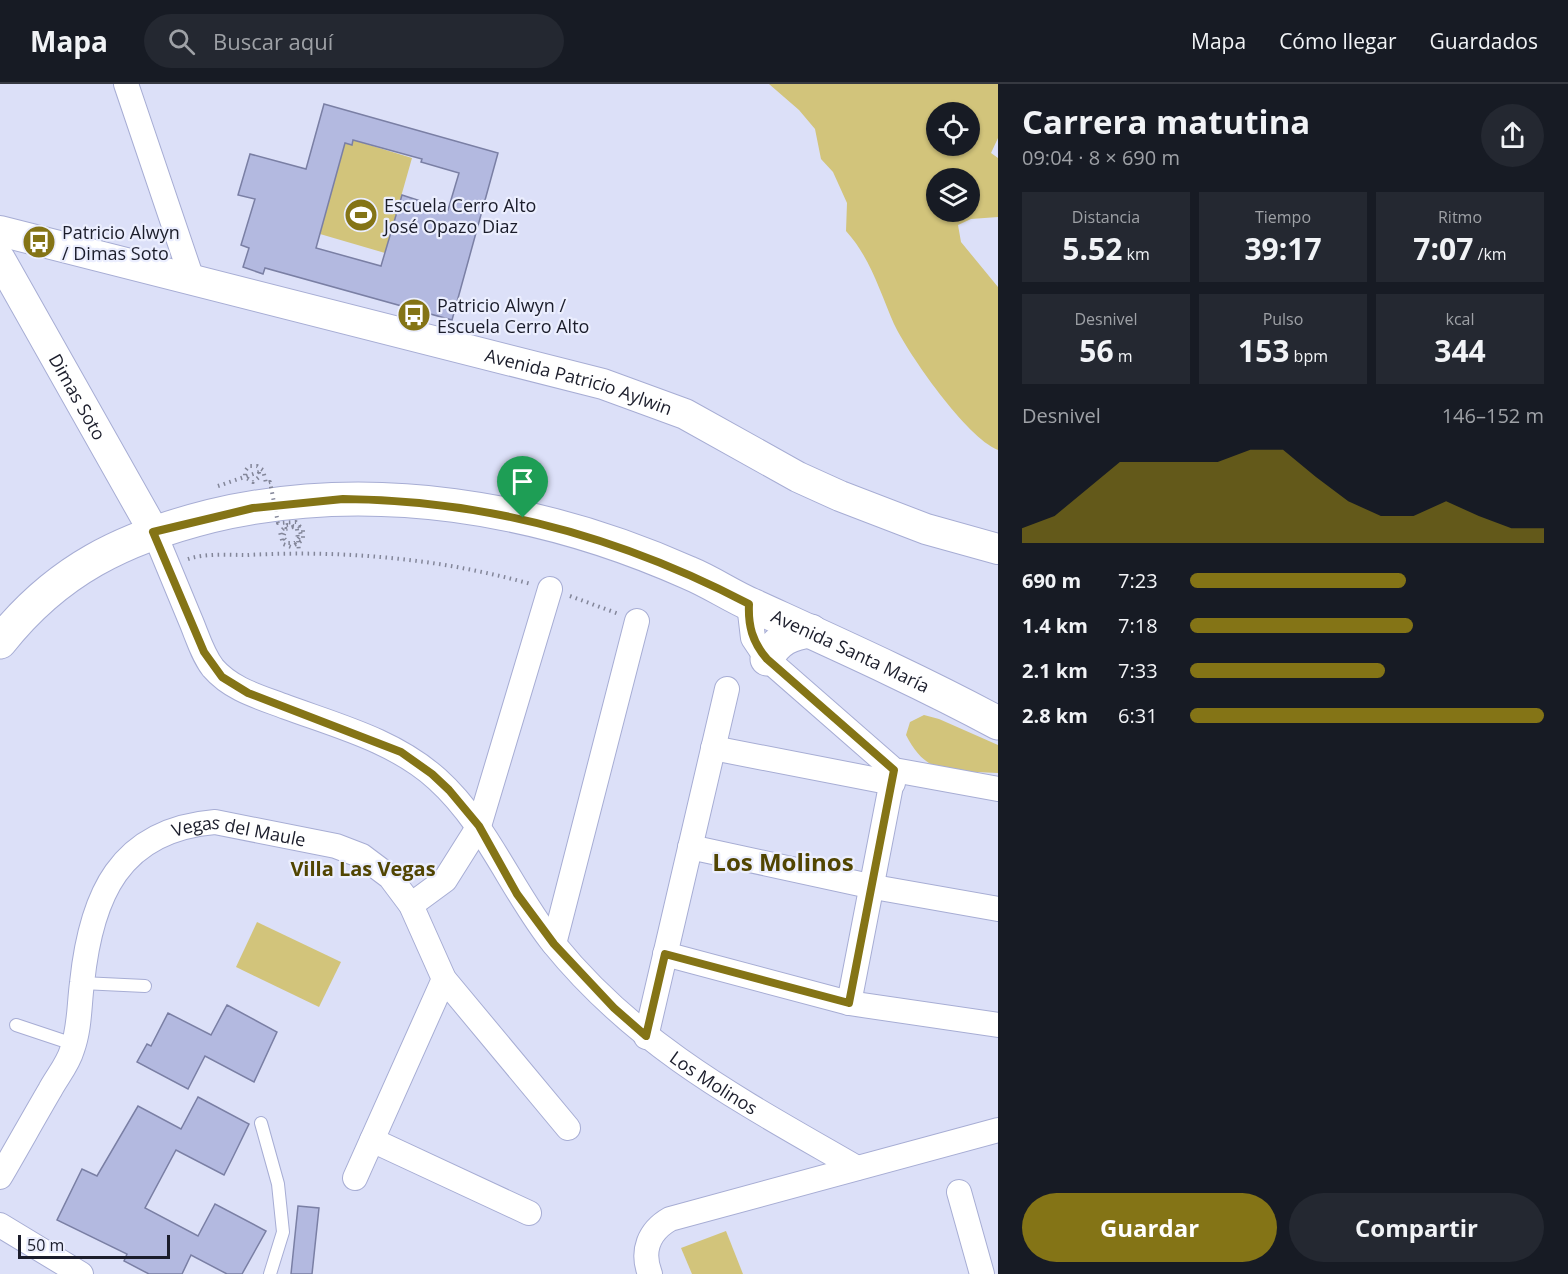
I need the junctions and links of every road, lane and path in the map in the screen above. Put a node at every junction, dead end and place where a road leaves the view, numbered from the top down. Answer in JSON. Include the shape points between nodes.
{"nodes":[{"id":1,"x":126,"y":84,"type":"edge"},
{"id":2,"x":0,"y":231,"type":"edge"},
{"id":3,"x":39,"y":242,"type":"junction"},
{"id":4,"x":0,"y":260,"type":"edge"},
{"id":5,"x":192,"y":279,"type":"junction"},
{"id":6,"x":259,"y":472,"type":"dead end"},
{"id":7,"x":153,"y":532,"type":"junction"},
{"id":8,"x":998,"y":549,"type":"edge"},
{"id":9,"x":299,"y":552,"type":"junction"},
{"id":10,"x":167,"y":565,"type":"junction"},
{"id":11,"x":550,"y":590,"type":"junction"},
{"id":12,"x":749,"y":604,"type":"junction"},
{"id":13,"x":637,"y":621,"type":"joint"},
{"id":14,"x":811,"y":631,"type":"junction"},
{"id":15,"x":0,"y":642,"type":"edge"},
{"id":16,"x":767,"y":659,"type":"junction"},
{"id":17,"x":727,"y":689,"type":"dead end"},
{"id":18,"x":998,"y":723,"type":"edge"},
{"id":19,"x":713,"y":748,"type":"junction"},
{"id":20,"x":893,"y":776,"type":"junction"},
{"id":21,"x":998,"y":789,"type":"edge"},
{"id":22,"x":479,"y":826,"type":"junction"},
{"id":23,"x":690,"y":847,"type":"junction"},
{"id":24,"x":874,"y":887,"type":"junction"},
{"id":25,"x":411,"y":905,"type":"junction"},
{"id":26,"x":998,"y":909,"type":"edge"},
{"id":27,"x":554,"y":944,"type":"junction"},
{"id":28,"x":665,"y":954,"type":"junction"},
{"id":29,"x":444,"y":979,"type":"junction"},
{"id":30,"x":82,"y":982,"type":"junction"},
{"id":31,"x":145,"y":986,"type":"dead end"},
{"id":32,"x":849,"y":1003,"type":"junction"},
{"id":33,"x":16,"y":1025,"type":"dead end"},
{"id":34,"x":998,"y":1025,"type":"edge"},
{"id":35,"x":646,"y":1036,"type":"junction"},
{"id":36,"x":74,"y":1044,"type":"junction"},
{"id":37,"x":261,"y":1123,"type":"dead end"},
{"id":38,"x":568,"y":1128,"type":"dead end"},
{"id":39,"x":998,"y":1130,"type":"edge"},
{"id":40,"x":372,"y":1140,"type":"junction"},
{"id":41,"x":857,"y":1168,"type":"junction"},
{"id":42,"x":0,"y":1177,"type":"edge"},
{"id":43,"x":355,"y":1178,"type":"dead end"},
{"id":44,"x":959,"y":1192,"type":"dead end"},
{"id":45,"x":529,"y":1213,"type":"dead end"},
{"id":46,"x":0,"y":1225,"type":"edge"},
{"id":47,"x":81,"y":1274,"type":"edge"},
{"id":48,"x":270,"y":1274,"type":"edge"},
{"id":49,"x":650,"y":1274,"type":"edge"},
{"id":50,"x":982,"y":1274,"type":"edge"}],
"edges":[{"from":1,"to":5,"type":"street"},
{"from":2,"to":3,"type":"street","name":"Avenida Patricio Aylwin"},
{"from":3,"to":4,"type":"street"},
{"from":3,"to":5,"type":"street","name":"Avenida Patricio Aylwin"},
{"from":4,"to":7,"type":"street","name":"Dimas Soto"},
{"from":5,"to":8,"type":"street","name":"Avenida Patricio Aylwin","via":[[603,384],[685,414],[840,496],[926,529]]},
{"from":6,"to":9,"type":"path","bridge":true,"via":[[253,482],[244,477],[249,466],[263,470],[266,483],[270,482],[278,523],[296,522],[303,530],[303,540],[291,547],[283,544],[280,532],[287,525],[299,527],[301,535],[296,543],[288,543],[283,537],[286,529],[298,530]]},
{"from":7,"to":10,"type":"street","name":"Los Molinos"},
{"from":7,"to":12,"type":"main road","name":"Avenida Santa María","via":[[219,514],[298,502],[366,499],[434,503],[523,518],[602,541],[689,573]]},
{"from":7,"to":15,"type":"main road","name":"Avenida Santa María","via":[[78,568],[34,604]]},
{"from":9,"to":10,"type":"path","via":[[193,557]]},
{"from":9,"to":11,"type":"path","via":[[358,554],[464,568]]},
{"from":10,"to":22,"type":"street","name":"Los Molinos","via":[[204,652],[222,677],[248,693],[401,752],[449,790]]},
{"from":11,"to":13,"type":"path"},
{"from":11,"to":22,"type":"street"},
{"from":12,"to":14,"type":"main road","name":"Avenida Santa María"},
{"from":12,"to":16,"type":"street","via":[[753,638]]},
{"from":13,"to":27,"type":"street"},
{"from":14,"to":16,"type":"main road","via":[[782,639]]},
{"from":14,"to":18,"type":"main road","name":"Avenida Santa María"},
{"from":16,"to":20,"type":"street"},
{"from":17,"to":19,"type":"street"},
{"from":19,"to":20,"type":"street"},
{"from":19,"to":23,"type":"street"},
{"from":20,"to":21,"type":"street"},
{"from":20,"to":24,"type":"street"},
{"from":22,"to":25,"type":"street","via":[[445,880]]},
{"from":22,"to":27,"type":"street","name":"Los Molinos","via":[[517,894]]},
{"from":23,"to":24,"type":"street"},
{"from":23,"to":28,"type":"street"},
{"from":24,"to":26,"type":"street"},
{"from":24,"to":32,"type":"street"},
{"from":25,"to":29,"type":"street","name":"Vegas del Maule"},
{"from":25,"to":30,"type":"street","name":"Vegas del Maule","via":[[377,865],[342,848],[215,822],[180,827],[133,852],[110,879],[94,911]]},
{"from":27,"to":35,"type":"street","name":"Los Molinos"},
{"from":28,"to":32,"type":"street"},
{"from":28,"to":35,"type":"street"},
{"from":29,"to":38,"type":"street","name":"Vegas del Maule"},
{"from":29,"to":40,"type":"street"},
{"from":30,"to":31,"type":"lane"},
{"from":30,"to":36,"type":"street","name":"Vegas del Maule"},
{"from":32,"to":34,"type":"street"},
{"from":33,"to":36,"type":"lane"},
{"from":35,"to":41,"type":"street","name":"Los Molinos","via":[[709,1082]]},
{"from":36,"to":42,"type":"street","name":"Vegas del Maule"},
{"from":37,"to":48,"type":"lane","via":[[278,1184],[283,1232]]},
{"from":39,"to":41,"type":"street"},
{"from":40,"to":43,"type":"street"},
{"from":40,"to":45,"type":"street"},
{"from":41,"to":49,"type":"street","via":[[670,1219],[649,1240],[646,1258]]},
{"from":44,"to":50,"type":"street"},
{"from":46,"to":47,"type":"street"}]}
